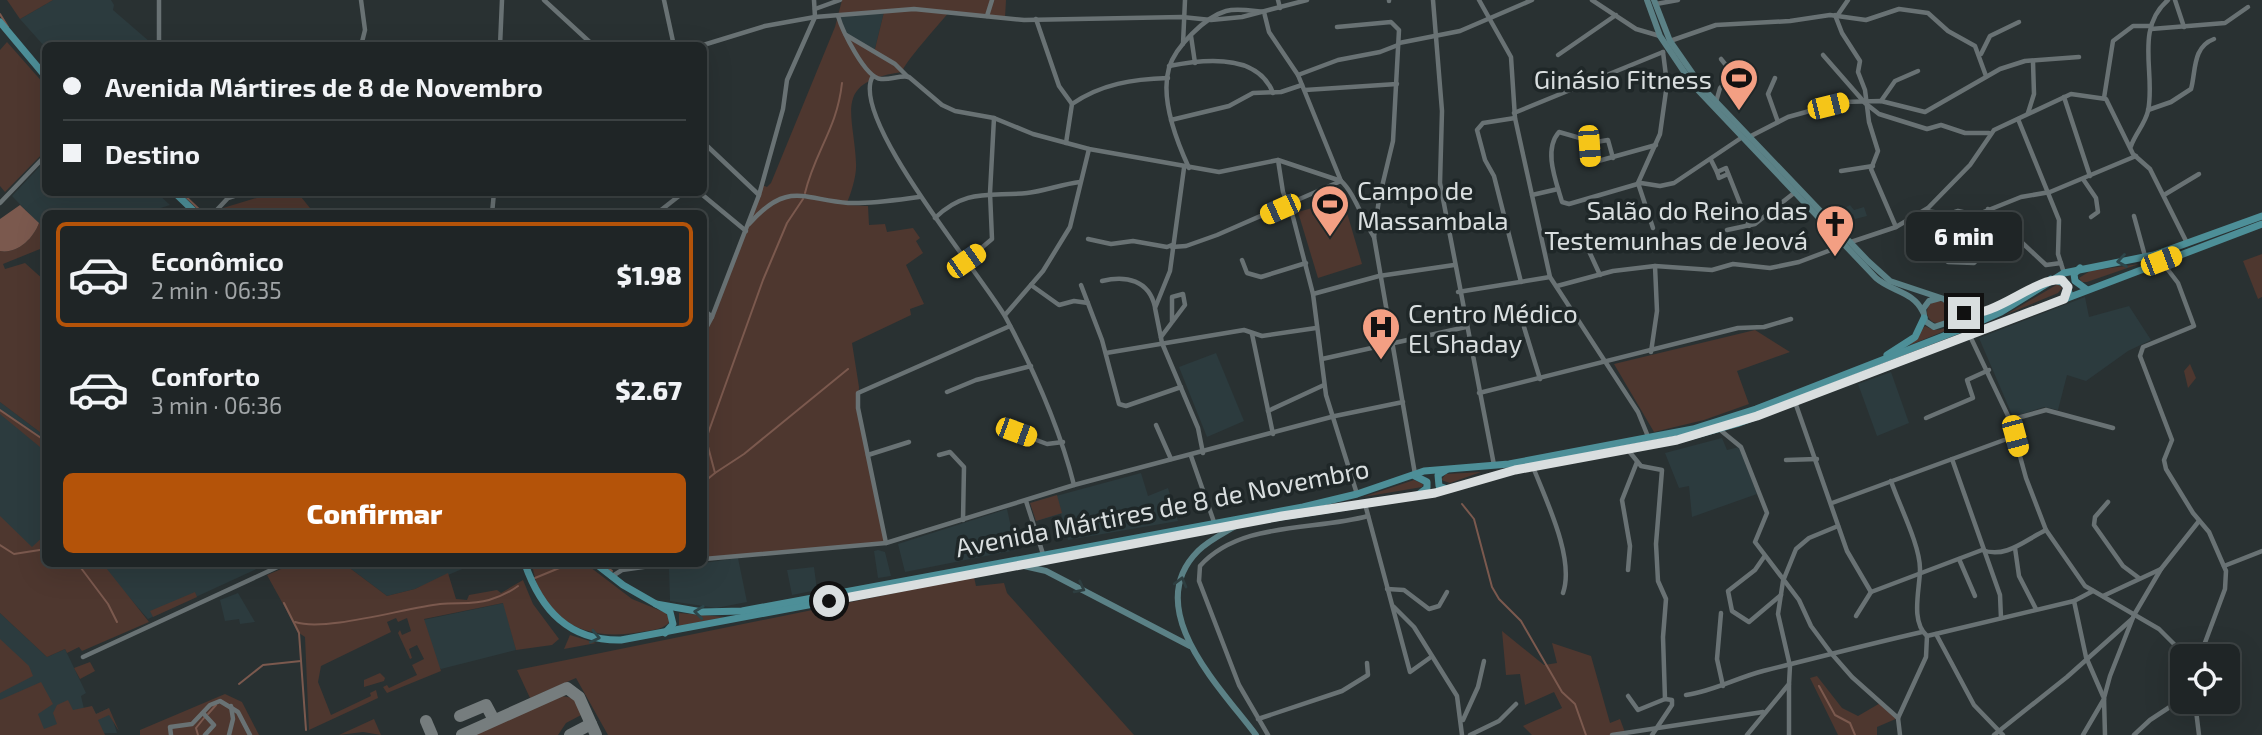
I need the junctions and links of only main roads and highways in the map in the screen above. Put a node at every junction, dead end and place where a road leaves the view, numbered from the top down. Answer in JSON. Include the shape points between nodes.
{"nodes":[{"id":1,"x":0,"y":22,"type":"edge"},
{"id":2,"x":42,"y":72,"type":"edge"},
{"id":3,"x":178,"y":196,"type":"edge"},
{"id":4,"x":193,"y":210,"type":"edge"},
{"id":5,"x":2262,"y":216,"type":"edge"},
{"id":6,"x":2262,"y":224,"type":"edge"},
{"id":7,"x":2080,"y":268,"type":"junction"},
{"id":8,"x":2051,"y":279,"type":"junction"},
{"id":9,"x":2088,"y":289,"type":"junction"},
{"id":10,"x":2034,"y":290,"type":"junction"},
{"id":11,"x":2064,"y":299,"type":"junction"},
{"id":12,"x":1949,"y":304,"type":"road end"},
{"id":13,"x":1923,"y":315,"type":"road end"},
{"id":14,"x":1872,"y":364,"type":"junction"},
{"id":15,"x":1450,"y":468,"type":"junction"},
{"id":16,"x":1411,"y":475,"type":"junction"},
{"id":17,"x":1450,"y":489,"type":"junction"},
{"id":18,"x":1415,"y":496,"type":"junction"},
{"id":19,"x":527,"y":567,"type":"edge"},
{"id":20,"x":599,"y":567,"type":"edge"},
{"id":21,"x":656,"y":604,"type":"junction"},
{"id":22,"x":664,"y":633,"type":"junction"}],
"edges":[{"from":1,"to":2,"type":"main road"},
{"from":3,"to":4,"type":"main road"},
{"from":5,"to":7,"type":"main road","name":"Avenida Mártires de 8 de Novembro","one_way":true,"via":[[2146,257]]},
{"from":6,"to":9,"type":"main road","name":"Avenida Mártires de 8 de Novembro"},
{"from":7,"to":8,"type":"main road","name":"Avenida Mártires de 8 de Novembro"},
{"from":7,"to":9,"type":"main road","via":[[2074,281]]},
{"from":8,"to":10,"type":"main road","name":"Avenida Mártires de 8 de Novembro"},
{"from":8,"to":11,"type":"main road","via":[[2067,284],[2069,293]]},
{"from":9,"to":11,"type":"main road","name":"Avenida Mártires de 8 de Novembro"},
{"from":10,"to":12,"type":"main road","via":[[1980,314],[1964,313]]},
{"from":10,"to":14,"type":"main road","name":"Avenida Mártires de 8 de Novembro","via":[[1989,318]]},
{"from":11,"to":17,"type":"main road","name":"Avenida Mártires de 8 de Novembro","via":[[1719,429]]},
{"from":13,"to":14,"type":"main road","via":[[1915,337]]},
{"from":14,"to":15,"type":"main road","name":"Avenida Mártires de 8 de Novembro","via":[[1749,412],[1650,440],[1494,466]]},
{"from":15,"to":16,"type":"main road","name":"Avenida Mártires de 8 de Novembro"},
{"from":15,"to":17,"type":"main road","via":[[1438,475],[1437,481]]},
{"from":16,"to":18,"type":"main road","via":[[1427,482],[1425,491]]},
{"from":16,"to":21,"type":"main road","name":"Avenida Mártires de 8 de Novembro","one_way":true,"via":[[1357,494],[732,612]]},
{"from":17,"to":18,"type":"main road","name":"Avenida Mártires de 8 de Novembro"},
{"from":18,"to":22,"type":"main road","name":"Avenida Mártires de 8 de Novembro","via":[[1238,524]]},
{"from":19,"to":22,"type":"main road","name":"Avenida Mártires de 8 de Novembro","one_way":true,"via":[[550,612],[586,636],[621,640]]},
{"from":20,"to":21,"type":"main road"},
{"from":21,"to":22,"type":"main road","via":[[674,620]]}]}
